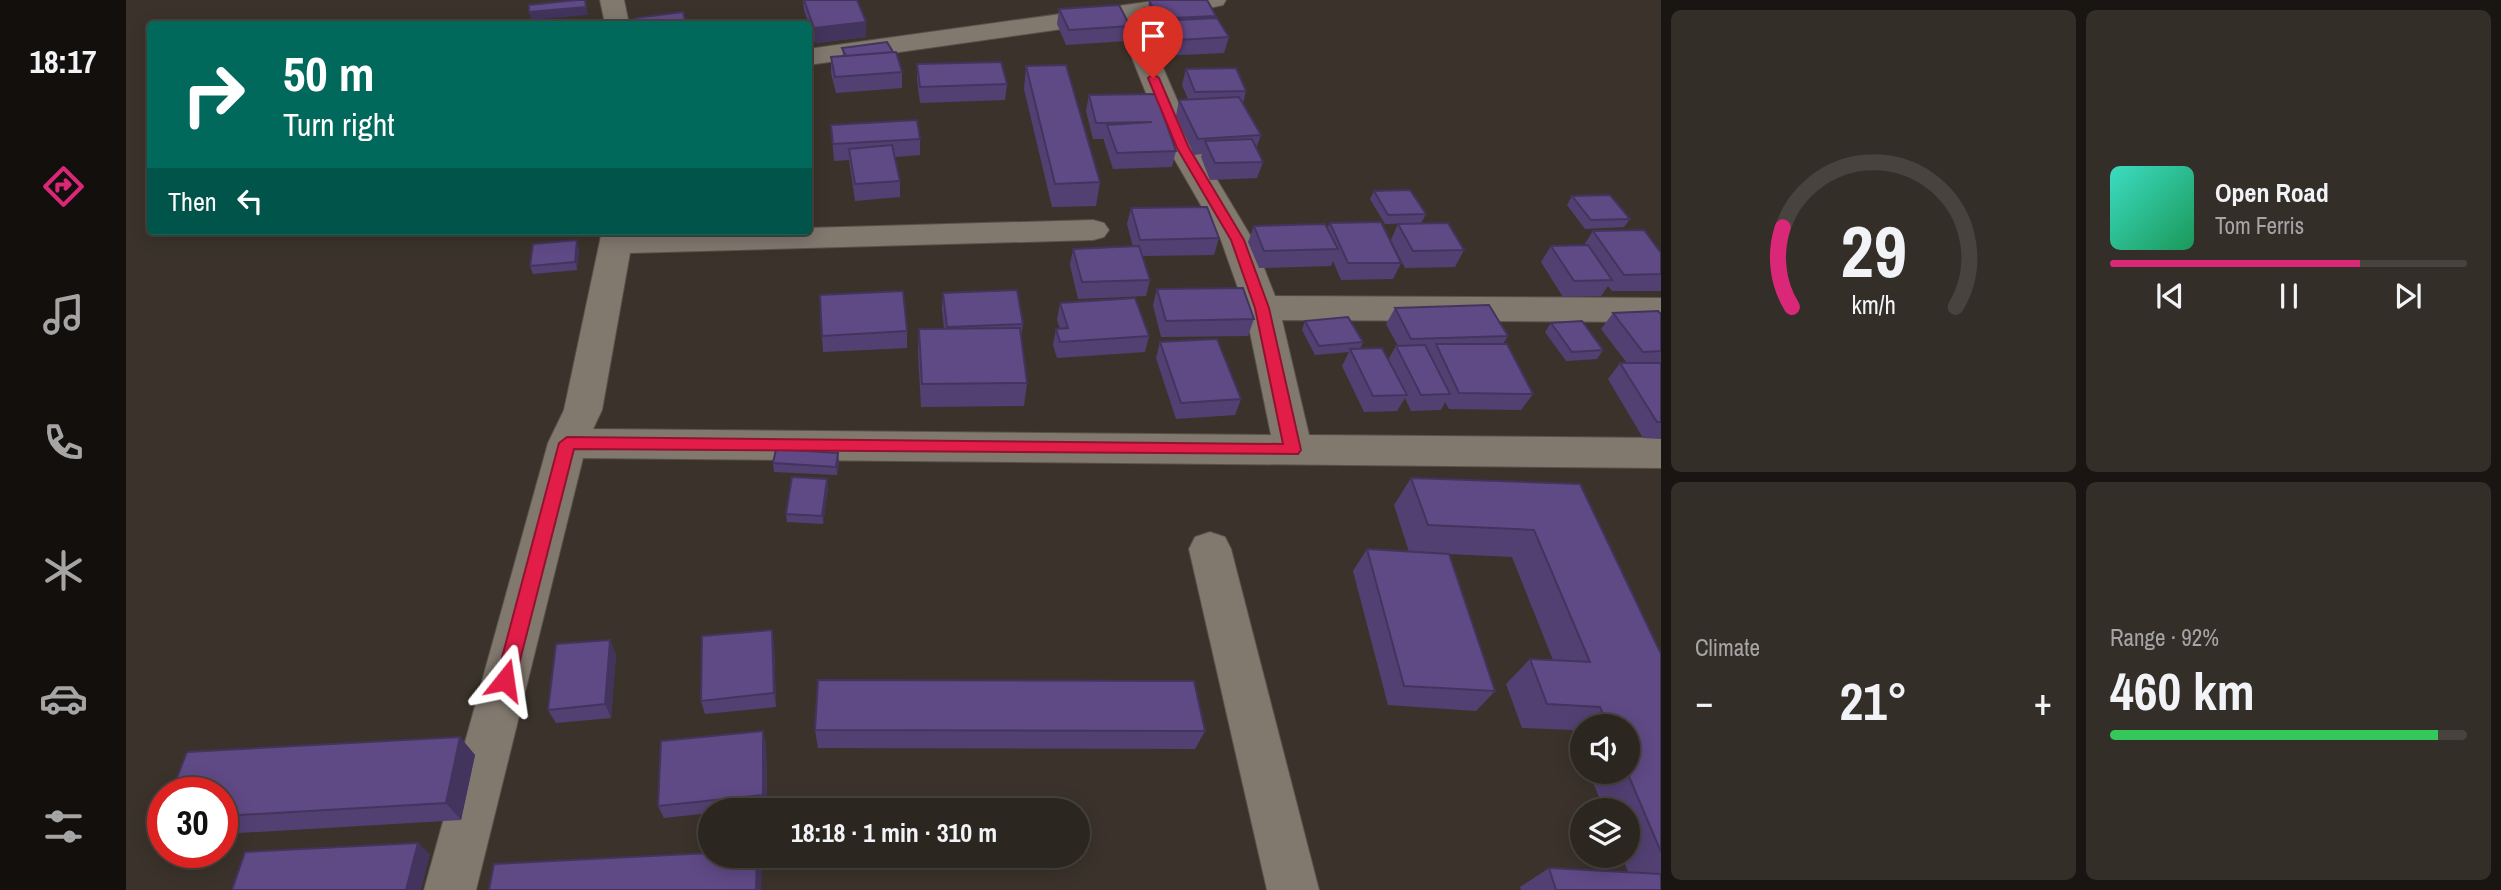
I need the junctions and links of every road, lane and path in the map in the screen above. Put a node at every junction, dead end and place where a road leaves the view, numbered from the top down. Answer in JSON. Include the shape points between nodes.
{"nodes":[{"id":1,"x":612,"y":0,"type":"edge"},
{"id":2,"x":1214,"y":0,"type":"edge"},
{"id":3,"x":1120,"y":16,"type":"junction"},
{"id":4,"x":616,"y":21,"type":"edge"},
{"id":5,"x":812,"y":56,"type":"edge"},
{"id":6,"x":1093,"y":230,"type":"dead end"},
{"id":7,"x":812,"y":234,"type":"edge"},
{"id":8,"x":753,"y":235,"type":"edge"},
{"id":9,"x":617,"y":237,"type":"edge"},
{"id":10,"x":1262,"y":308,"type":"junction"},
{"id":11,"x":1661,"y":310,"type":"edge"},
{"id":12,"x":567,"y":443,"type":"junction"},
{"id":13,"x":1293,"y":450,"type":"junction"},
{"id":14,"x":1661,"y":453,"type":"edge"},
{"id":15,"x":1210,"y":549,"type":"dead end"},
{"id":16,"x":450,"y":890,"type":"edge"},
{"id":17,"x":1293,"y":890,"type":"edge"}],
"edges":[{"from":1,"to":4,"type":"street"},
{"from":2,"to":3,"type":"street"},
{"from":3,"to":5,"type":"street"},
{"from":3,"to":10,"type":"street","via":[[1133,30],[1183,148],[1237,240]]},
{"from":6,"to":7,"type":"street"},
{"from":8,"to":9,"type":"street"},
{"from":9,"to":12,"type":"street","via":[[583,410]]},
{"from":10,"to":11,"type":"street"},
{"from":10,"to":13,"type":"street"},
{"from":12,"to":13,"type":"street"},
{"from":12,"to":16,"type":"street"},
{"from":13,"to":14,"type":"street"},
{"from":15,"to":17,"type":"street"}]}
